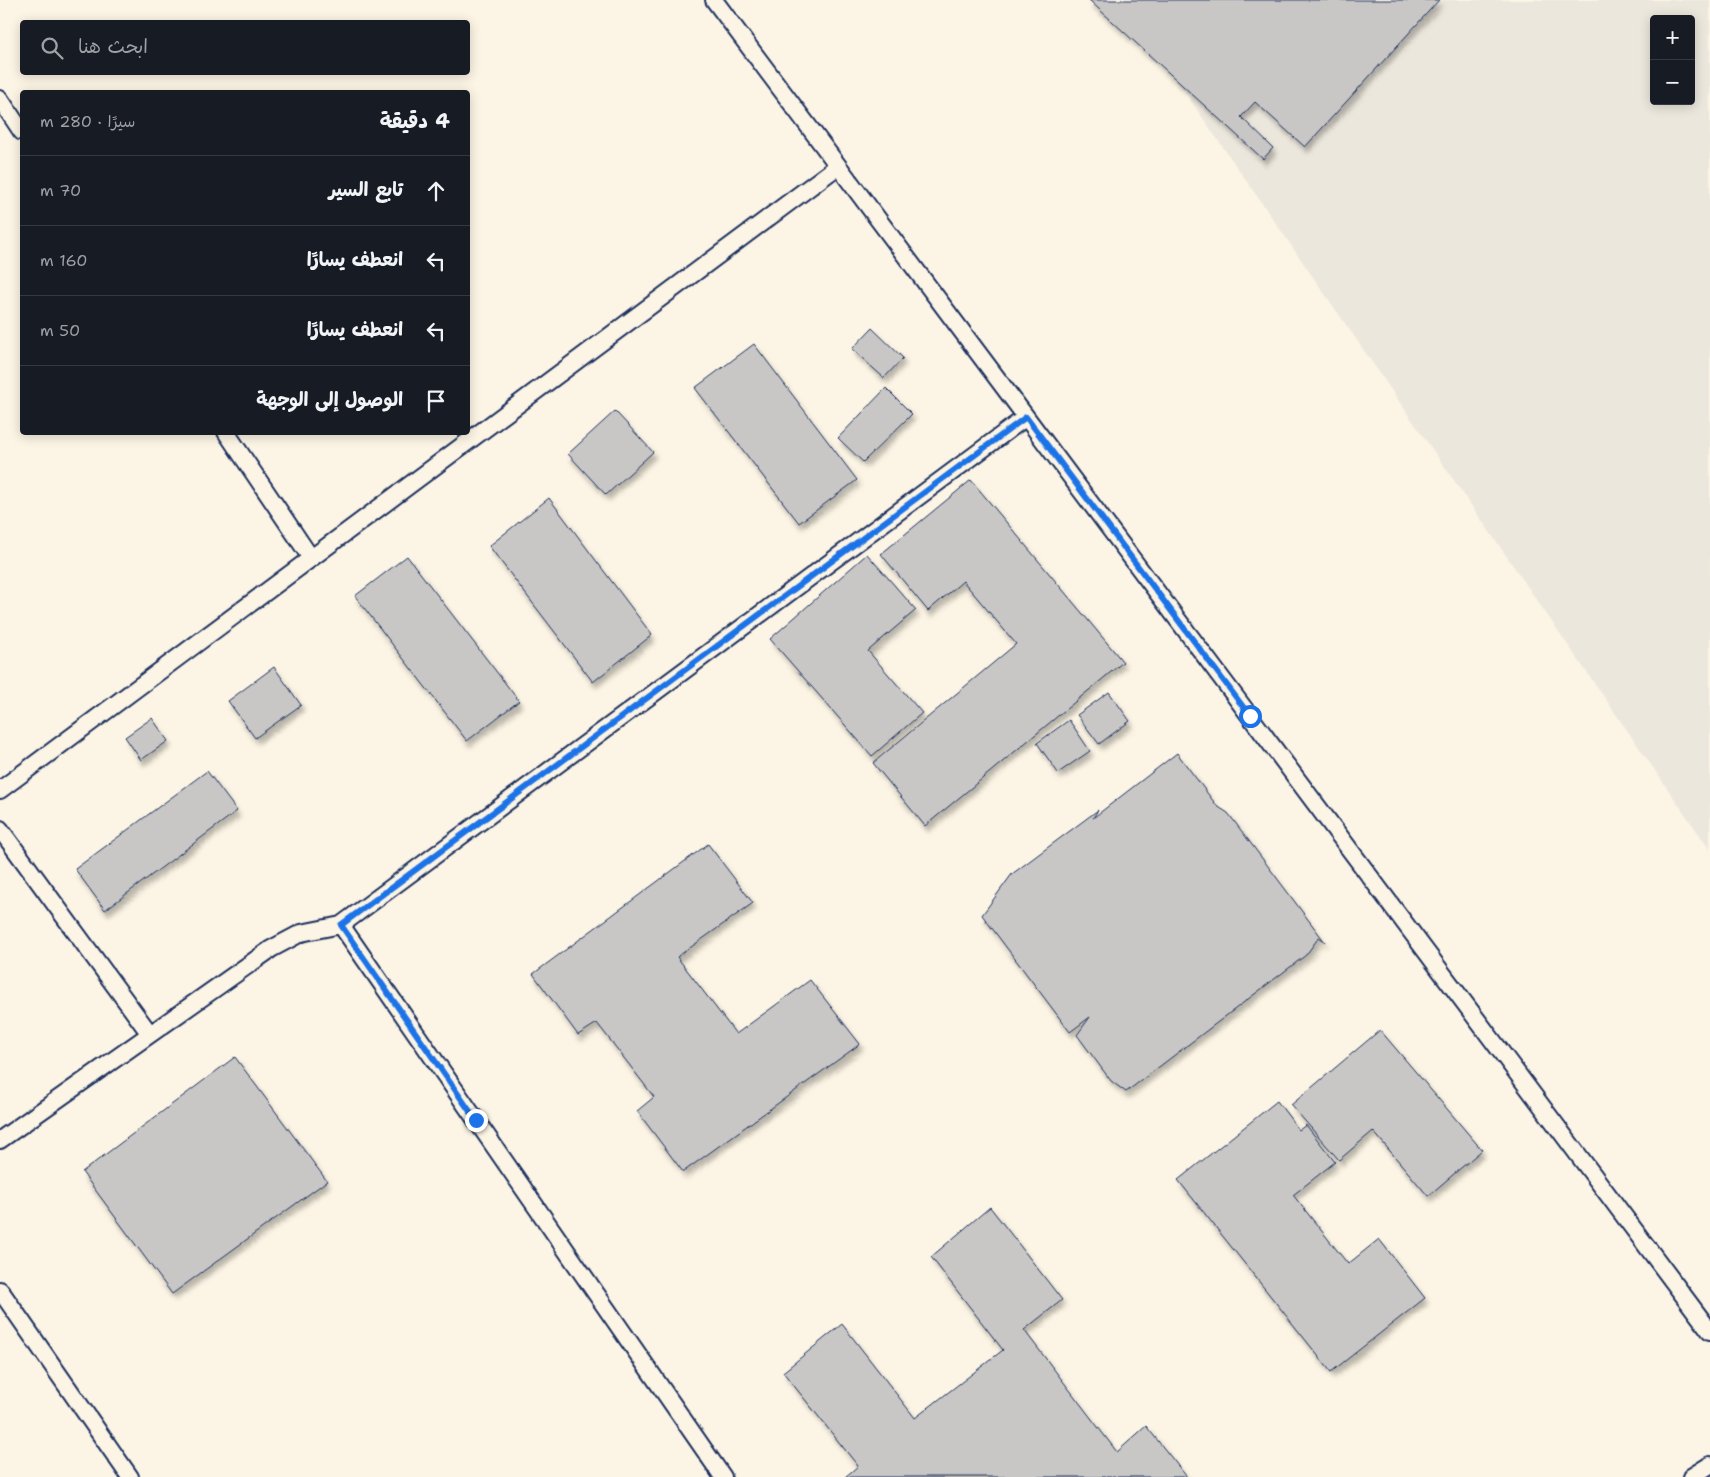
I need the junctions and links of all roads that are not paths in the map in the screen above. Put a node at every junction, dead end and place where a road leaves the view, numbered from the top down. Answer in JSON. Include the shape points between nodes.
{"nodes":[{"id":1,"x":714,"y":0,"type":"edge"},
{"id":2,"x":0,"y":99,"type":"edge"},
{"id":3,"x":20,"y":129,"type":"edge"},
{"id":4,"x":838,"y":166,"type":"junction"},
{"id":5,"x":1026,"y":417,"type":"junction"},
{"id":6,"x":228,"y":435,"type":"edge"},
{"id":7,"x":312,"y":558,"type":"junction"},
{"id":8,"x":0,"y":790,"type":"edge"},
{"id":9,"x":0,"y":829,"type":"edge"},
{"id":10,"x":341,"y":925,"type":"junction"},
{"id":11,"x":150,"y":1034,"type":"junction"},
{"id":12,"x":0,"y":1140,"type":"edge"},
{"id":13,"x":0,"y":1290,"type":"edge"},
{"id":14,"x":1710,"y":1331,"type":"edge"},
{"id":15,"x":1710,"y":1466,"type":"edge"},
{"id":16,"x":130,"y":1477,"type":"edge"},
{"id":17,"x":723,"y":1477,"type":"edge"},
{"id":18,"x":1691,"y":1477,"type":"edge"}],
"edges":[{"from":1,"to":4,"type":"lane"},
{"from":2,"to":3,"type":"lane"},
{"from":4,"to":5,"type":"lane"},
{"from":4,"to":7,"type":"lane"},
{"from":5,"to":10,"type":"lane"},
{"from":5,"to":14,"type":"lane"},
{"from":6,"to":7,"type":"lane"},
{"from":7,"to":8,"type":"lane"},
{"from":9,"to":11,"type":"lane"},
{"from":10,"to":11,"type":"lane","via":[[301,933],[271,949]]},
{"from":10,"to":17,"type":"lane"},
{"from":11,"to":12,"type":"lane"},
{"from":13,"to":16,"type":"lane"},
{"from":15,"to":18,"type":"lane"}]}
